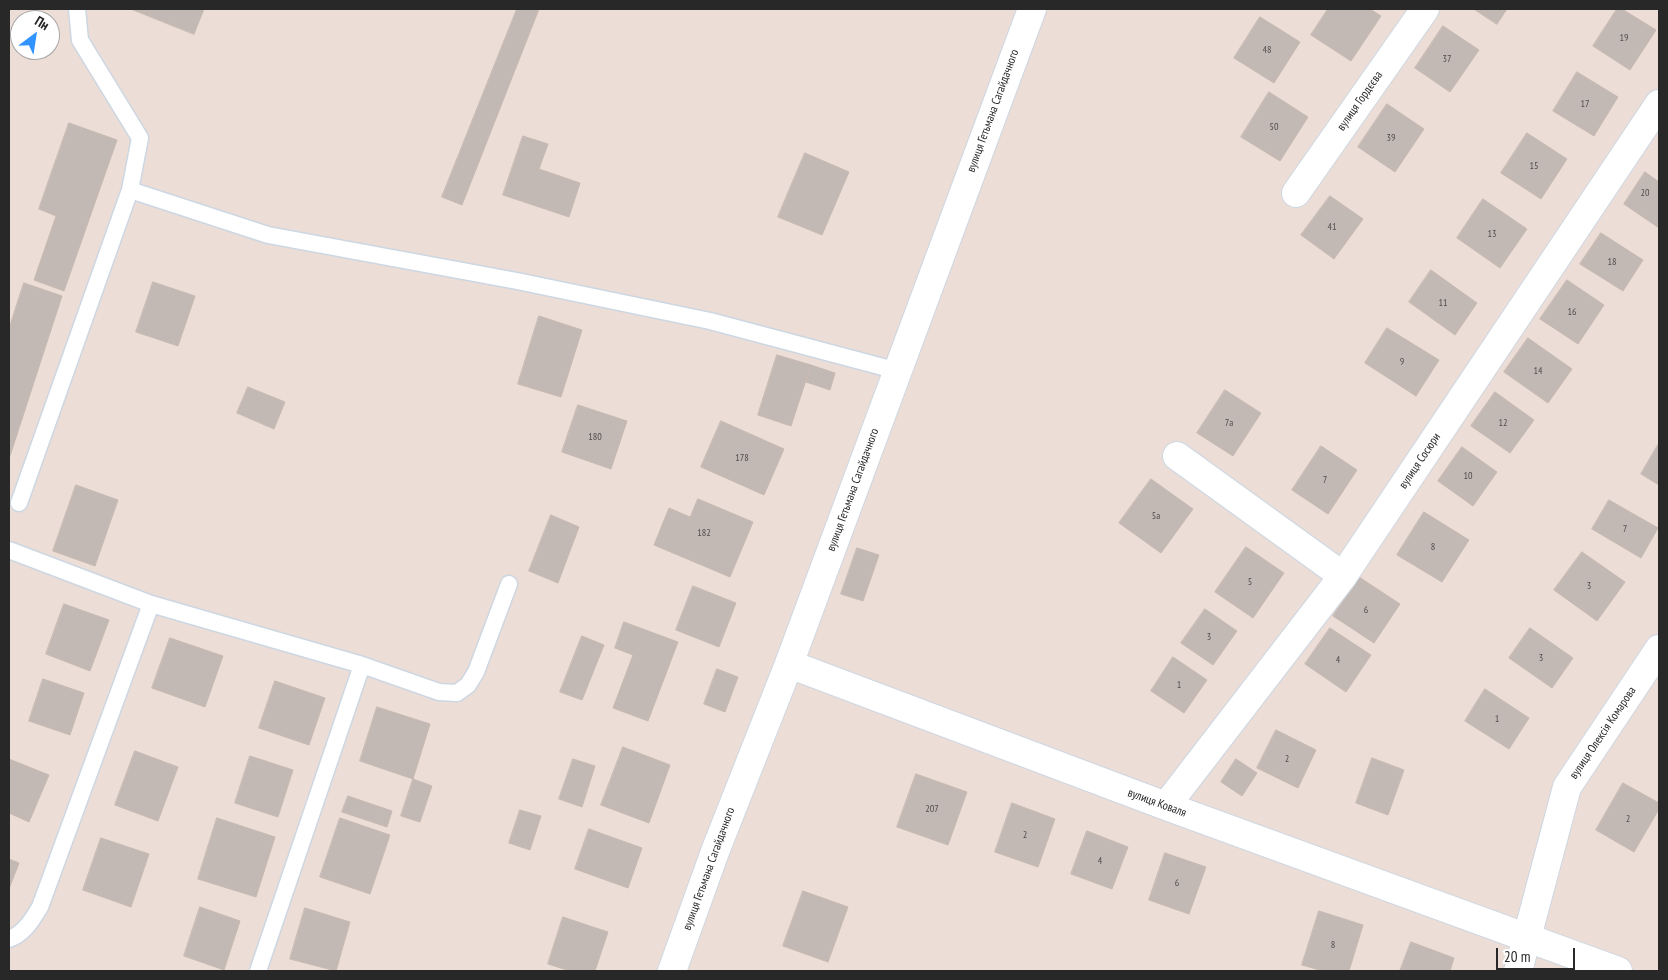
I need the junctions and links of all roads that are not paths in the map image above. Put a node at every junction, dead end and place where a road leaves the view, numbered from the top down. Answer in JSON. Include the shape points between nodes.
{"nodes":[{"id":1,"x":78,"y":9,"type":"edge"},
{"id":2,"x":1032,"y":9,"type":"edge"},
{"id":3,"x":1425,"y":9,"type":"edge"},
{"id":4,"x":1659,"y":104,"type":"edge"},
{"id":5,"x":130,"y":190,"type":"junction"},
{"id":6,"x":1296,"y":193,"type":"dead end"},
{"id":7,"x":898,"y":371,"type":"junction"},
{"id":8,"x":1177,"y":456,"type":"dead end"},
{"id":9,"x":19,"y":503,"type":"dead end"},
{"id":10,"x":9,"y":550,"type":"edge"},
{"id":11,"x":1343,"y":576,"type":"junction"},
{"id":12,"x":509,"y":584,"type":"dead end"},
{"id":13,"x":150,"y":604,"type":"junction"},
{"id":14,"x":1659,"y":649,"type":"edge"},
{"id":15,"x":789,"y":664,"type":"junction"},
{"id":16,"x":362,"y":666,"type":"junction"},
{"id":17,"x":1166,"y":806,"type":"junction"},
{"id":18,"x":1526,"y":938,"type":"junction"},
{"id":19,"x":9,"y":939,"type":"edge"},
{"id":20,"x":258,"y":971,"type":"edge"},
{"id":21,"x":672,"y":971,"type":"edge"},
{"id":22,"x":1518,"y":971,"type":"edge"},
{"id":23,"x":1618,"y":971,"type":"edge"}],
"edges":[{"from":1,"to":5,"type":"lane","via":[[80,40],[140,138]]},
{"from":2,"to":7,"type":"street","name":"вулиця Гетьмана Сагайдачного"},
{"from":3,"to":6,"type":"street","name":"вулиця Гордєєва"},
{"from":4,"to":11,"type":"street","name":"вулиця Сосюри"},
{"from":5,"to":7,"type":"lane","via":[[268,235],[710,321]]},
{"from":5,"to":9,"type":"lane"},
{"from":7,"to":15,"type":"street","name":"вулиця Гетьмана Сагайдачного"},
{"from":8,"to":11,"type":"street"},
{"from":10,"to":13,"type":"lane"},
{"from":11,"to":17,"type":"street","name":"вулиця Сосюри"},
{"from":12,"to":16,"type":"lane","via":[[476,672],[468,686],[457,693],[439,692]]},
{"from":13,"to":16,"type":"lane"},
{"from":13,"to":19,"type":"lane","via":[[40,906],[30,924]]},
{"from":14,"to":18,"type":"street","name":"вулиця Олексія Комарова","via":[[1567,787]]},
{"from":15,"to":17,"type":"street","name":"вулиця Коваля"},
{"from":15,"to":21,"type":"street","name":"вулиця Гетьмана Сагайдачного"},
{"from":16,"to":20,"type":"lane"},
{"from":17,"to":18,"type":"street","name":"вулиця Коваля"},
{"from":18,"to":22,"type":"street","name":"вулиця Олексія Комарова"},
{"from":18,"to":23,"type":"street","name":"вулиця Коваля"}]}
